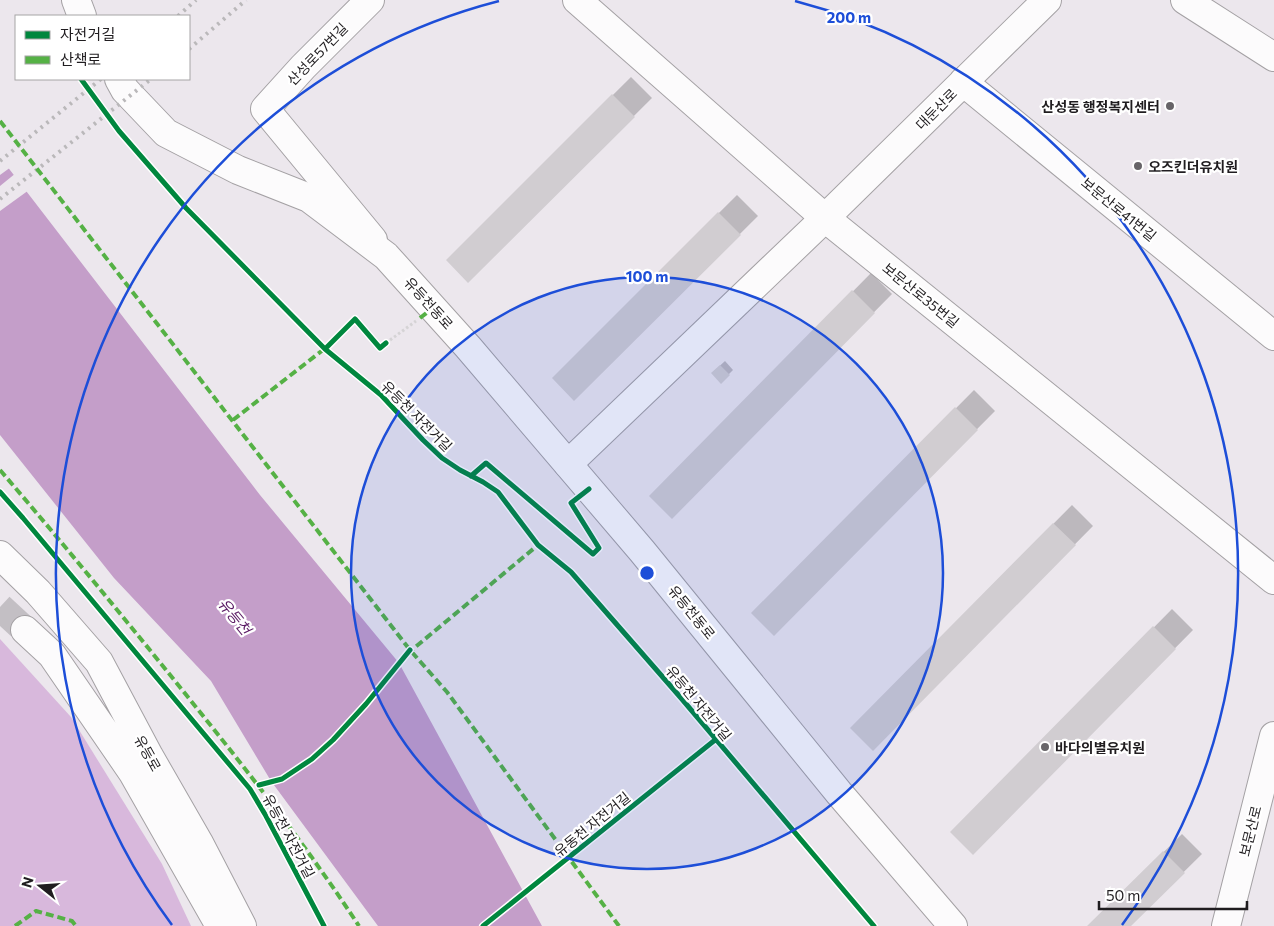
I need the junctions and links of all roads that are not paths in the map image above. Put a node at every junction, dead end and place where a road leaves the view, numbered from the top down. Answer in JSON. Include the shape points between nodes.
{"nodes":[{"id":1,"x":76,"y":0,"type":"edge"},
{"id":2,"x":370,"y":0,"type":"edge"},
{"id":3,"x":576,"y":0,"type":"edge"},
{"id":4,"x":1047,"y":0,"type":"edge"},
{"id":5,"x":1185,"y":0,"type":"edge"},
{"id":6,"x":82,"y":15,"type":"edge"},
{"id":7,"x":1274,"y":57,"type":"edge"},
{"id":8,"x":120,"y":80,"type":"edge"},
{"id":9,"x":963,"y":82,"type":"junction"},
{"id":10,"x":265,"y":109,"type":"joint"},
{"id":11,"x":824,"y":218,"type":"junction"},
{"id":12,"x":386,"y":256,"type":"junction"},
{"id":13,"x":1274,"y":336,"type":"edge"},
{"id":14,"x":568,"y":464,"type":"junction"},
{"id":15,"x":0,"y":555,"type":"edge"},
{"id":16,"x":1274,"y":580,"type":"edge"},
{"id":17,"x":25,"y":630,"type":"tunnel mouth"},
{"id":18,"x":1274,"y":736,"type":"edge"},
{"id":19,"x":220,"y":926,"type":"edge"},
{"id":20,"x":242,"y":926,"type":"edge"},
{"id":21,"x":953,"y":926,"type":"edge"},
{"id":22,"x":1226,"y":926,"type":"edge"}],
"edges":[{"from":1,"to":6,"type":"main road"},
{"from":2,"to":10,"type":"main road","name":"산성로57번길"},
{"from":3,"to":11,"type":"main road","name":"보문산로35번길"},
{"from":4,"to":9,"type":"main road","name":"대둔산로"},
{"from":5,"to":7,"type":"main road"},
{"from":8,"to":12,"type":"main road","name":"유등천동로","via":[[166,133],[238,170],[309,198]]},
{"from":9,"to":11,"type":"main road","name":"대둔산로"},
{"from":9,"to":13,"type":"main road","name":"보문산로41번길"},
{"from":10,"to":12,"type":"main road","name":"유등천동로"},
{"from":11,"to":14,"type":"main road","name":"대둔산로"},
{"from":11,"to":16,"type":"main road","name":"보문산로35번길"},
{"from":12,"to":14,"type":"main road","name":"유등천동로"},
{"from":14,"to":21,"type":"main road","name":"유등천동로"},
{"from":15,"to":20,"type":"main road","name":"유등로","via":[[38,592],[99,662]]},
{"from":17,"to":19,"type":"main road","name":"유등로","via":[[52,655],[133,773]]},
{"from":18,"to":22,"type":"main road","name":"보문산로"}]}
